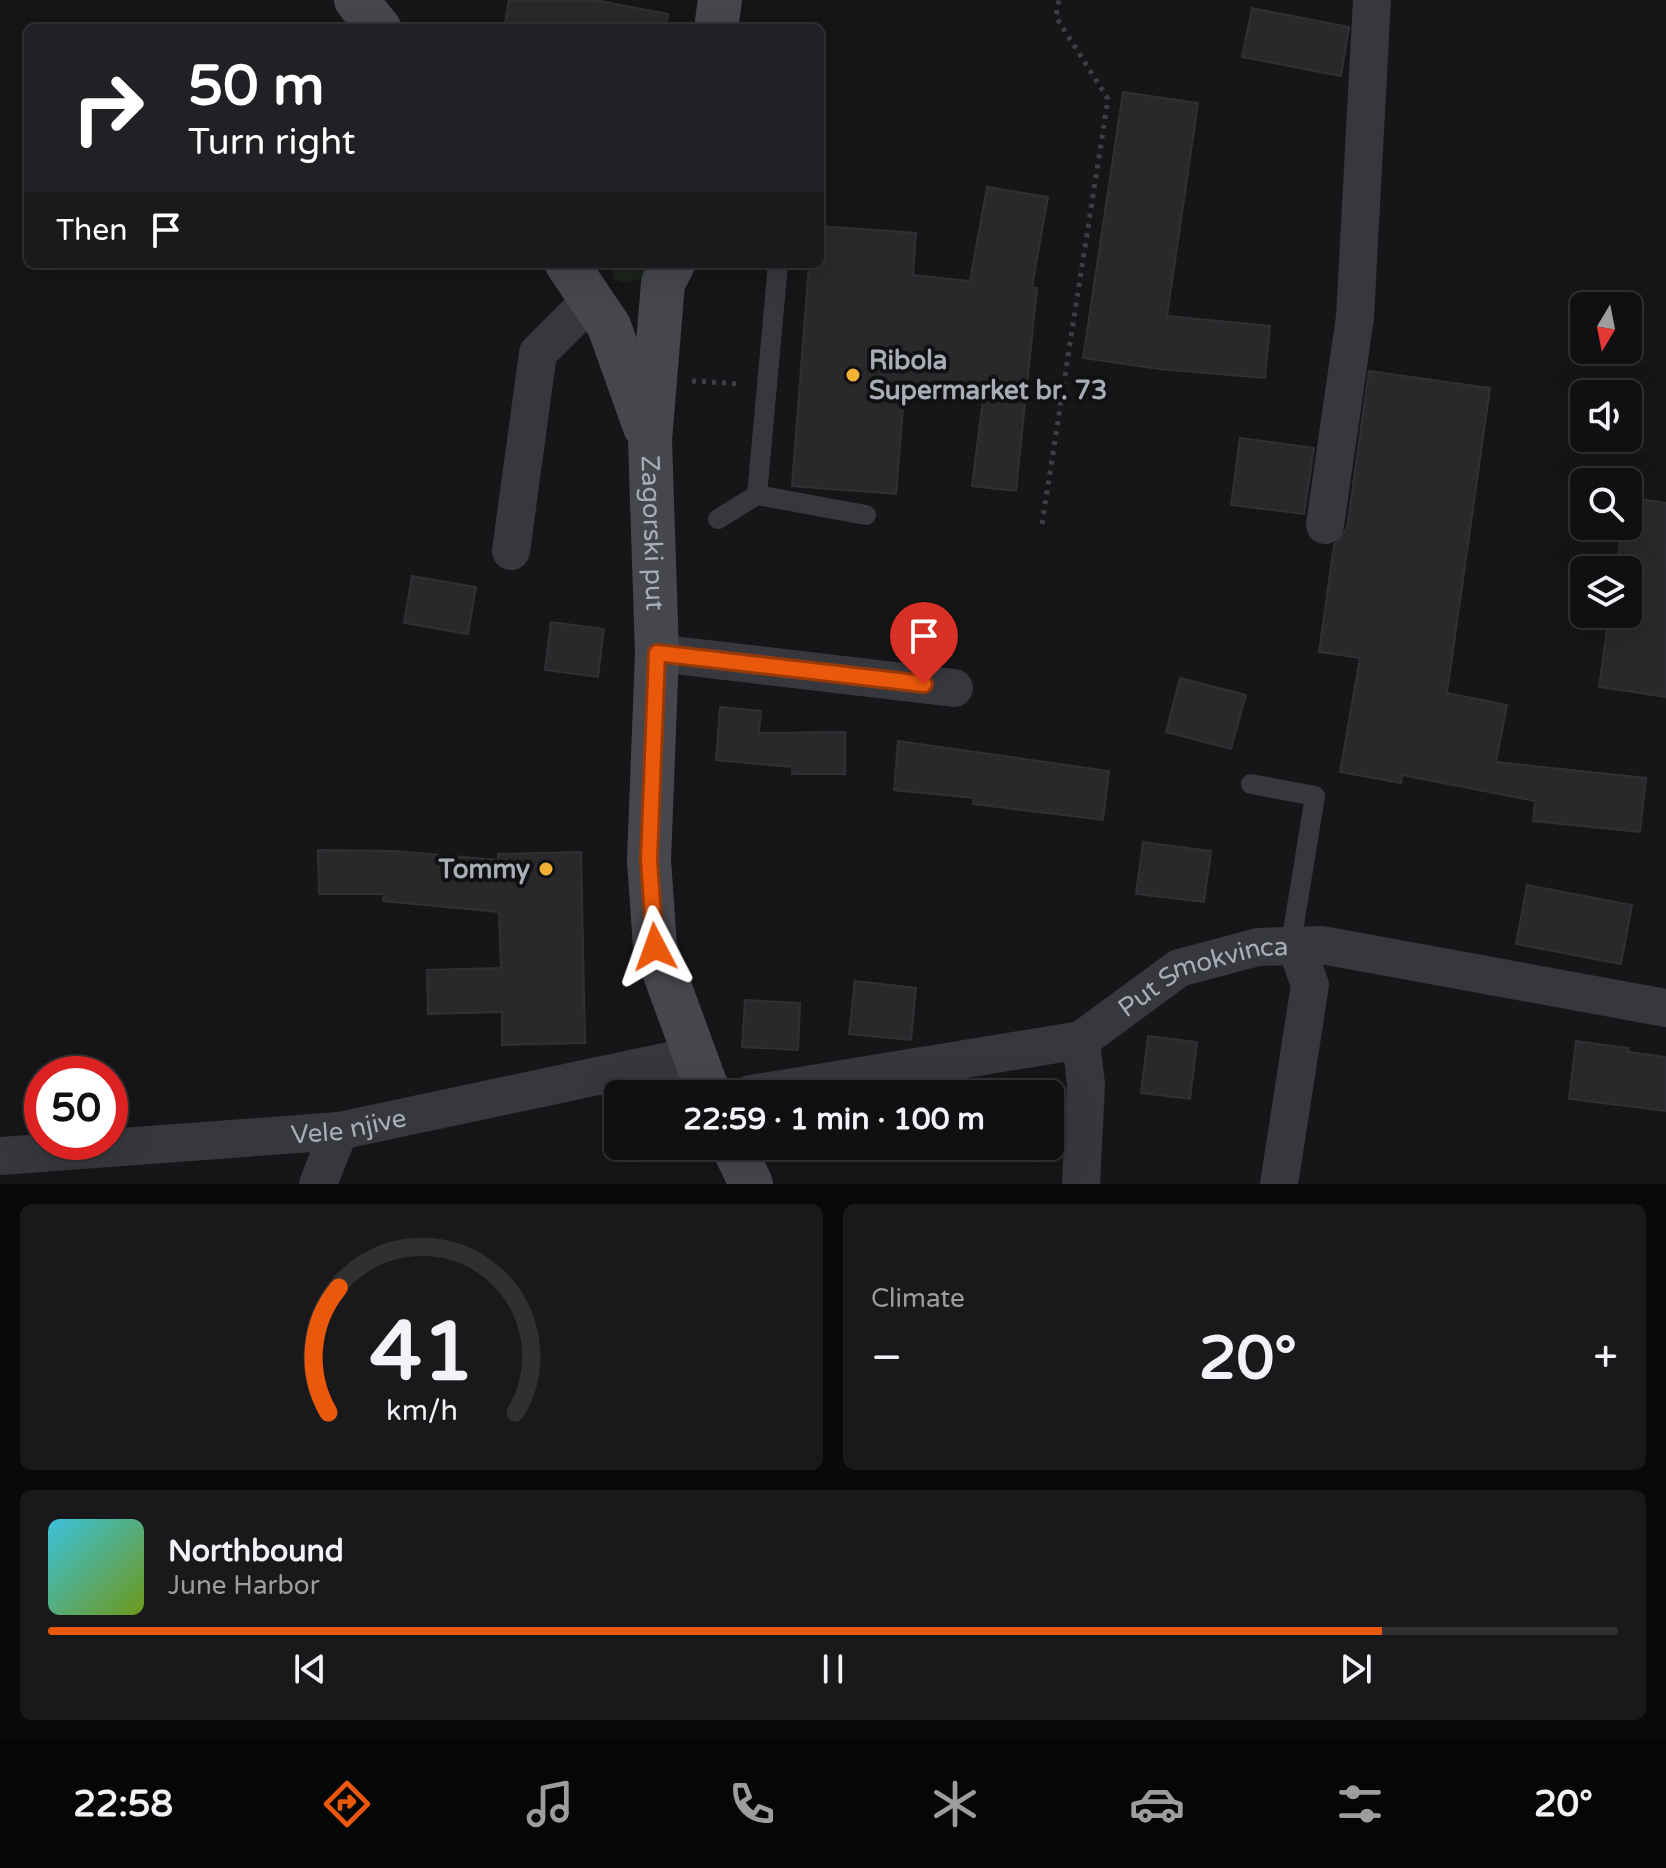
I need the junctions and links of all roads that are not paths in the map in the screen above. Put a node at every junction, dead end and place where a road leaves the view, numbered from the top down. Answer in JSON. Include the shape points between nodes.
{"nodes":[{"id":1,"x":356,"y":0,"type":"edge"},
{"id":2,"x":720,"y":0,"type":"edge"},
{"id":3,"x":1372,"y":0,"type":"edge"},
{"id":4,"x":376,"y":24,"type":"edge"},
{"id":5,"x":717,"y":24,"type":"edge"},
{"id":6,"x":778,"y":268,"type":"edge"},
{"id":7,"x":668,"y":273,"type":"edge"},
{"id":8,"x":584,"y":285,"type":"edge"},
{"id":9,"x":650,"y":440,"type":"junction"},
{"id":10,"x":757,"y":495,"type":"junction"},
{"id":11,"x":866,"y":515,"type":"dead end"},
{"id":12,"x":718,"y":519,"type":"dead end"},
{"id":13,"x":1325,"y":525,"type":"dead end"},
{"id":14,"x":511,"y":551,"type":"dead end"},
{"id":15,"x":657,"y":653,"type":"junction"},
{"id":16,"x":954,"y":688,"type":"dead end"},
{"id":17,"x":1251,"y":784,"type":"dead end"},
{"id":18,"x":1297,"y":948,"type":"junction"},
{"id":19,"x":1666,"y":1008,"type":"edge"},
{"id":20,"x":1081,"y":1040,"type":"junction"},
{"id":21,"x":700,"y":1075,"type":"edge"},
{"id":22,"x":837,"y":1080,"type":"edge"},
{"id":23,"x":339,"y":1131,"type":"junction"},
{"id":24,"x":0,"y":1156,"type":"edge"},
{"id":25,"x":740,"y":1160,"type":"edge"},
{"id":26,"x":318,"y":1184,"type":"edge"},
{"id":27,"x":751,"y":1184,"type":"edge"},
{"id":28,"x":1081,"y":1184,"type":"edge"},
{"id":29,"x":1279,"y":1184,"type":"edge"}],
"edges":[{"from":1,"to":4,"type":"main road"},
{"from":2,"to":5,"type":"main road"},
{"from":3,"to":13,"type":"street","via":[[1355,317]]},
{"from":6,"to":10,"type":"lane"},
{"from":7,"to":8,"type":"main road"},
{"from":7,"to":9,"type":"main road"},
{"from":8,"to":9,"type":"main road"},
{"from":8,"to":14,"type":"street","via":[[538,353]]},
{"from":9,"to":15,"type":"main road","name":"Zagorski put"},
{"from":10,"to":11,"type":"lane"},
{"from":10,"to":12,"type":"lane"},
{"from":15,"to":16,"type":"street"},
{"from":15,"to":21,"type":"main road","name":"Zagorski put","via":[[649,860],[655,947]]},
{"from":17,"to":18,"type":"lane","via":[[1315,796],[1293,931]]},
{"from":18,"to":19,"type":"street","name":"Put Smokvinca","via":[[1322,945]]},
{"from":18,"to":20,"type":"street","name":"Put Smokvinca","via":[[1258,947],[1179,968]]},
{"from":18,"to":29,"type":"street","via":[[1310,985]]},
{"from":20,"to":22,"type":"street","name":"Put Smokvinca"},
{"from":20,"to":28,"type":"street","via":[[1086,1085]]},
{"from":21,"to":23,"type":"street","name":"Vele njive"},
{"from":23,"to":24,"type":"street","name":"Vele njive"},
{"from":23,"to":26,"type":"street"},
{"from":25,"to":27,"type":"main road"}]}
